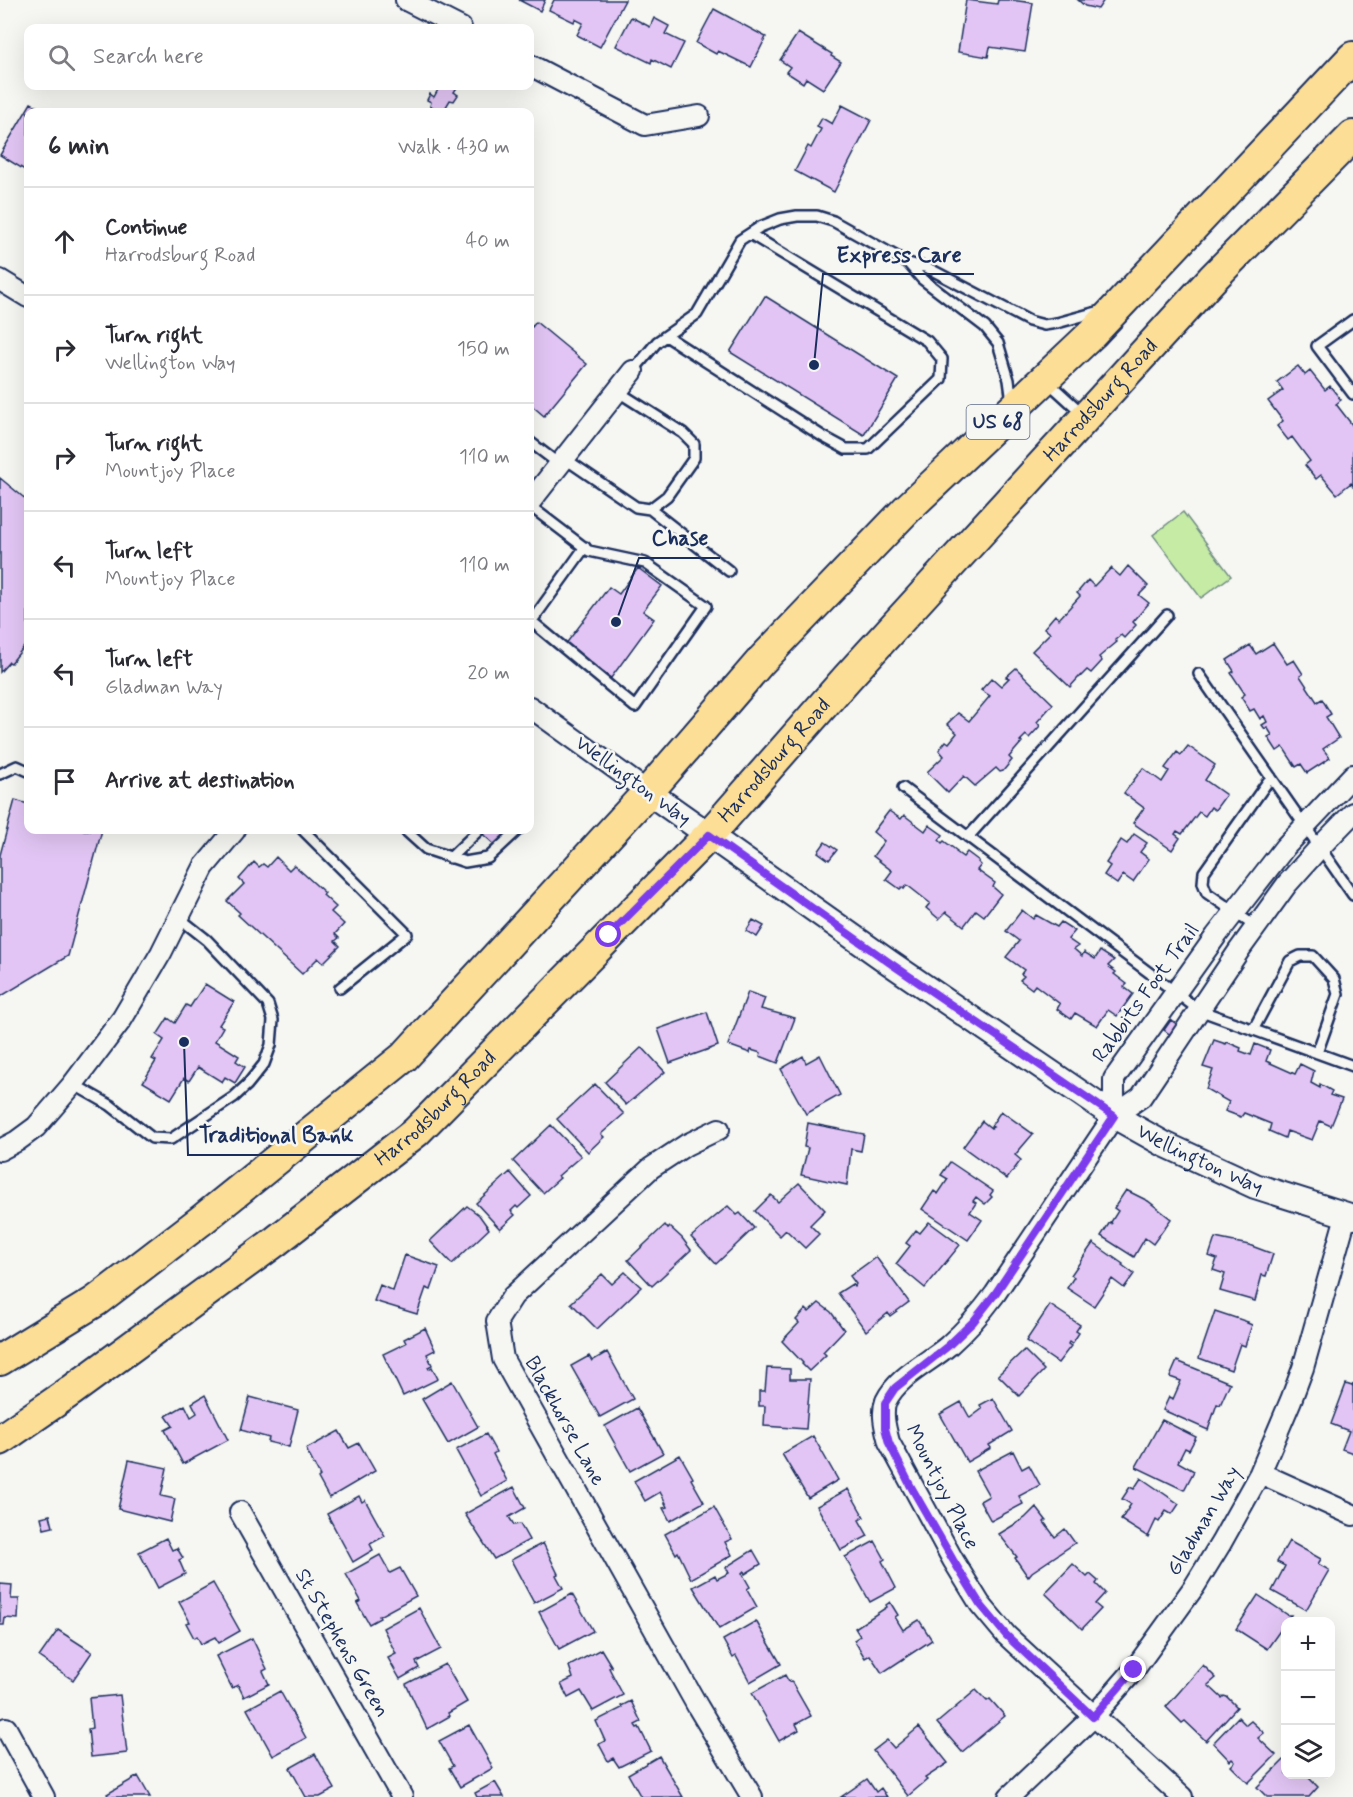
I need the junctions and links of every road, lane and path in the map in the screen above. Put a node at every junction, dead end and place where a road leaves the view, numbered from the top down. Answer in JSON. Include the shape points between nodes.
{"nodes":[{"id":1,"x":406,"y":0,"type":"edge"},
{"id":2,"x":452,"y":24,"type":"edge"},
{"id":3,"x":1353,"y":57,"type":"edge"},
{"id":4,"x":534,"y":67,"type":"edge"},
{"id":5,"x":699,"y":116,"type":"dead end"},
{"id":6,"x":1353,"y":136,"type":"edge"},
{"id":7,"x":750,"y":234,"type":"junction"},
{"id":8,"x":908,"y":263,"type":"junction"},
{"id":9,"x":0,"y":280,"type":"edge"},
{"id":10,"x":24,"y":295,"type":"edge"},
{"id":11,"x":1118,"y":306,"type":"junction"},
{"id":12,"x":1353,"y":320,"type":"edge"},
{"id":13,"x":666,"y":336,"type":"junction"},
{"id":14,"x":633,"y":371,"type":"joint"},
{"id":15,"x":1045,"y":378,"type":"junction"},
{"id":16,"x":617,"y":391,"type":"junction"},
{"id":17,"x":1353,"y":394,"type":"edge"},
{"id":18,"x":1012,"y":409,"type":"junction"},
{"id":19,"x":1086,"y":417,"type":"junction"},
{"id":20,"x":534,"y":444,"type":"edge"},
{"id":21,"x":562,"y":461,"type":"junction"},
{"id":22,"x":534,"y":499,"type":"edge"},
{"id":23,"x":534,"y":507,"type":"edge"},
{"id":24,"x":650,"y":509,"type":"junction"},
{"id":25,"x":587,"y":549,"type":"junction"},
{"id":26,"x":729,"y":571,"type":"dead end"},
{"id":27,"x":1167,"y":615,"type":"dead end"},
{"id":28,"x":534,"y":616,"type":"edge"},
{"id":29,"x":534,"y":624,"type":"edge"},
{"id":30,"x":1199,"y":674,"type":"dead end"},
{"id":31,"x":534,"y":710,"type":"edge"},
{"id":32,"x":24,"y":769,"type":"edge"},
{"id":33,"x":0,"y":774,"type":"edge"},
{"id":34,"x":1353,"y":775,"type":"edge"},
{"id":35,"x":1271,"y":777,"type":"junction"},
{"id":36,"x":903,"y":788,"type":"dead end"},
{"id":37,"x":648,"y":792,"type":"junction"},
{"id":38,"x":1353,"y":813,"type":"edge"},
{"id":39,"x":1305,"y":826,"type":"junction"},
{"id":40,"x":226,"y":834,"type":"edge"},
{"id":41,"x":307,"y":834,"type":"edge"},
{"id":42,"x":409,"y":834,"type":"edge"},
{"id":43,"x":475,"y":834,"type":"edge"},
{"id":44,"x":514,"y":834,"type":"edge"},
{"id":45,"x":709,"y":835,"type":"junction"},
{"id":46,"x":968,"y":837,"type":"junction"},
{"id":47,"x":1320,"y":847,"type":"junction"},
{"id":48,"x":450,"y":858,"type":"junction"},
{"id":49,"x":1353,"y":895,"type":"edge"},
{"id":50,"x":1234,"y":913,"type":"junction"},
{"id":51,"x":178,"y":917,"type":"junction"},
{"id":52,"x":1256,"y":927,"type":"junction"},
{"id":53,"x":340,"y":988,"type":"dead end"},
{"id":54,"x":1176,"y":992,"type":"junction"},
{"id":55,"x":1199,"y":1010,"type":"junction"},
{"id":56,"x":1253,"y":1030,"type":"junction"},
{"id":57,"x":1317,"y":1053,"type":"junction"},
{"id":58,"x":1353,"y":1066,"type":"edge"},
{"id":59,"x":73,"y":1084,"type":"junction"},
{"id":60,"x":1114,"y":1116,"type":"junction"},
{"id":61,"x":719,"y":1129,"type":"dead end"},
{"id":62,"x":0,"y":1150,"type":"edge"},
{"id":63,"x":1350,"y":1217,"type":"edge"},
{"id":64,"x":0,"y":1360,"type":"edge"},
{"id":65,"x":0,"y":1440,"type":"edge"},
{"id":66,"x":1260,"y":1473,"type":"junction"},
{"id":67,"x":240,"y":1512,"type":"dead end"},
{"id":68,"x":1353,"y":1515,"type":"edge"},
{"id":69,"x":1093,"y":1717,"type":"junction"},
{"id":70,"x":6,"y":1728,"type":"dead end"},
{"id":71,"x":44,"y":1797,"type":"edge"},
{"id":72,"x":402,"y":1797,"type":"edge"},
{"id":73,"x":752,"y":1797,"type":"edge"},
{"id":74,"x":1009,"y":1797,"type":"edge"},
{"id":75,"x":1182,"y":1797,"type":"edge"}],
"edges":[{"from":1,"to":2,"type":"street"},
{"from":3,"to":11,"type":"main road","number":"US 68"},
{"from":4,"to":5,"type":"street","via":[[645,125]]},
{"from":6,"to":19,"type":"main road","name":"Harrodsburg Road","number":"US 68","via":[[1212,279]]},
{"from":7,"to":8,"type":"lane","via":[[780,219],[817,216]]},
{"from":7,"to":13,"type":"lane","via":[[740,240],[697,314]]},
{"from":7,"to":13,"type":"lane","via":[[927,340],[942,359],[941,379],[868,449],[846,449]]},
{"from":8,"to":11,"type":"lane","via":[[928,268],[1029,321],[1044,325]]},
{"from":8,"to":18,"type":"lane","via":[[922,279],[985,327],[998,343],[1009,380]]},
{"from":9,"to":10,"type":"street"},
{"from":11,"to":15,"type":"main road","number":"US 68"},
{"from":12,"to":17,"type":"lane","via":[[1317,346]]},
{"from":13,"to":14,"type":"lane"},
{"from":14,"to":16,"type":"street"},
{"from":15,"to":18,"type":"main road","number":"US 68"},
{"from":15,"to":19,"type":"lane"},
{"from":16,"to":21,"type":"street"},
{"from":16,"to":24,"type":"lane","via":[[694,444],[694,458],[667,496]]},
{"from":18,"to":37,"type":"main road","number":"US 68","via":[[907,509],[761,661]]},
{"from":19,"to":45,"type":"main road","name":"Harrodsburg Road","number":"US 68"},
{"from":20,"to":21,"type":"lane"},
{"from":21,"to":22,"type":"street"},
{"from":21,"to":24,"type":"lane","via":[[636,507]]},
{"from":23,"to":25,"type":"lane"},
{"from":24,"to":26,"type":"lane"},
{"from":25,"to":28,"type":"lane"},
{"from":25,"to":29,"type":"lane","via":[[645,563],[706,606],[635,706]]},
{"from":27,"to":46,"type":"lane"},
{"from":30,"to":35,"type":"lane"},
{"from":31,"to":37,"type":"street","name":"Wellington Way"},
{"from":32,"to":33,"type":"lane","via":[[17,766]]},
{"from":34,"to":39,"type":"street","name":"Rabbits Foot Trail"},
{"from":35,"to":39,"type":"lane"},
{"from":35,"to":50,"type":"lane","via":[[1204,872],[1207,893]]},
{"from":36,"to":46,"type":"lane"},
{"from":37,"to":45,"type":"street","name":"Wellington Way"},
{"from":37,"to":64,"type":"main road","number":"US 68","via":[[404,1057],[96,1301]]},
{"from":38,"to":47,"type":"street"},
{"from":39,"to":47,"type":"lane"},
{"from":39,"to":50,"type":"street","name":"Rabbits Foot Trail"},
{"from":40,"to":51,"type":"street"},
{"from":41,"to":53,"type":"lane","via":[[407,934]]},
{"from":42,"to":48,"type":"lane","via":[[426,849]]},
{"from":43,"to":48,"type":"lane"},
{"from":44,"to":48,"type":"lane","via":[[488,858],[465,862]]},
{"from":45,"to":60,"type":"street","name":"Wellington Way"},
{"from":45,"to":65,"type":"main road","name":"Harrodsburg Road","number":"US 68","via":[[416,1132],[276,1241]]},
{"from":46,"to":54,"type":"lane"},
{"from":47,"to":49,"type":"lane"},
{"from":47,"to":52,"type":"street"},
{"from":50,"to":52,"type":"lane"},
{"from":50,"to":54,"type":"street","name":"Rabbits Foot Trail"},
{"from":51,"to":59,"type":"street","via":[[122,1019]]},
{"from":51,"to":59,"type":"lane","via":[[207,940],[268,1004],[273,1020],[272,1045],[264,1064],[234,1097],[171,1139],[153,1138],[110,1105]]},
{"from":52,"to":55,"type":"street"},
{"from":54,"to":55,"type":"lane"},
{"from":54,"to":60,"type":"street","name":"Rabbits Foot Trail","via":[[1114,1079]]},
{"from":55,"to":56,"type":"lane"},
{"from":55,"to":60,"type":"street","via":[[1140,1097]]},
{"from":56,"to":57,"type":"lane"},
{"from":56,"to":57,"type":"lane","via":[[1290,961],[1313,956],[1334,979],[1338,994]]},
{"from":57,"to":58,"type":"lane"},
{"from":59,"to":62,"type":"street","via":[[36,1127]]},
{"from":60,"to":63,"type":"street","name":"Wellington Way","via":[[1255,1186]]},
{"from":60,"to":69,"type":"street","name":"Mountjoy Place","via":[[995,1294],[948,1346],[895,1388],[885,1403],[884,1414],[889,1443],[910,1485],[980,1604],[1006,1635]]},
{"from":61,"to":73,"type":"street","name":"Blackhorse Lane","via":[[651,1168],[513,1296],[498,1321],[498,1336],[503,1359]]},
{"from":63,"to":66,"type":"street","name":"Gladman Way","via":[[1303,1368]]},
{"from":66,"to":68,"type":"street"},
{"from":66,"to":69,"type":"street","name":"Gladman Way","via":[[1194,1587],[1134,1670]]},
{"from":67,"to":72,"type":"street","name":"St Stephens Green"},
{"from":69,"to":74,"type":"street","name":"Gladman Way"},
{"from":69,"to":75,"type":"street","name":"Mountjoy Place"},
{"from":70,"to":71,"type":"street"}]}
